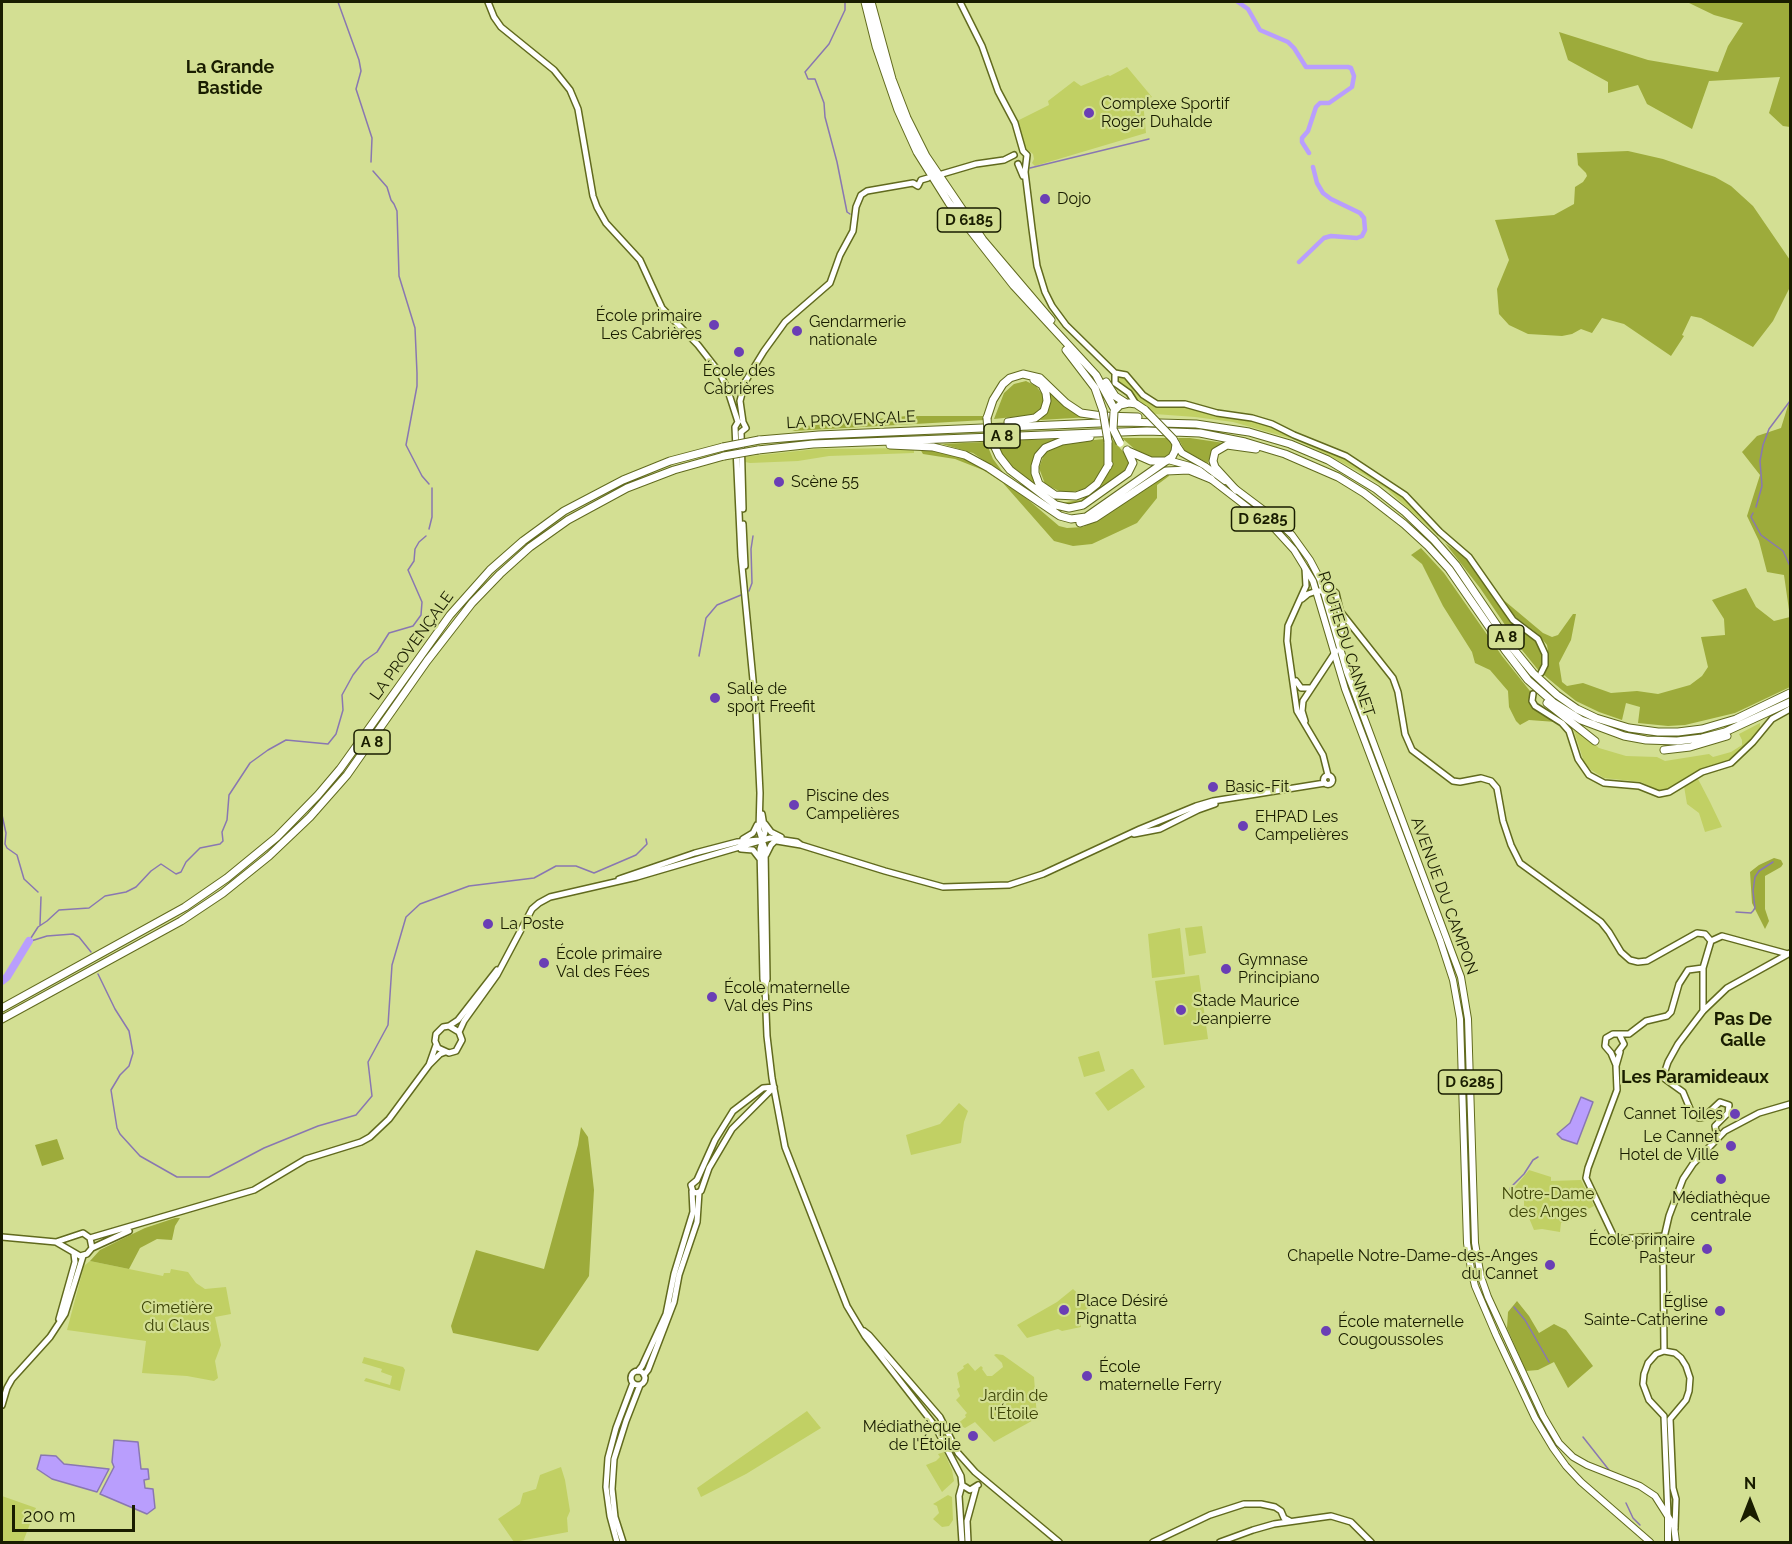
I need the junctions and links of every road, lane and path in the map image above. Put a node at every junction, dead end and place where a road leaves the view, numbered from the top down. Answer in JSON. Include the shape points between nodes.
{"nodes":[{"id":1,"x":488,"y":2,"type":"edge"},
{"id":2,"x":865,"y":2,"type":"edge"},
{"id":3,"x":871,"y":2,"type":"edge"},
{"id":4,"x":960,"y":2,"type":"edge"},
{"id":5,"x":1012,"y":118,"type":"junction"},
{"id":6,"x":1023,"y":151,"type":"junction"},
{"id":7,"x":1015,"y":154,"type":"junction"},
{"id":8,"x":1004,"y":160,"type":"junction"},
{"id":9,"x":1016,"y":163,"type":"junction"},
{"id":10,"x":1025,"y":163,"type":"junction"},
{"id":11,"x":942,"y":174,"type":"dead end"},
{"id":12,"x":928,"y":178,"type":"dead end"},
{"id":13,"x":1031,"y":222,"type":"junction"},
{"id":14,"x":1029,"y":303,"type":"junction"},
{"id":15,"x":1115,"y":373,"type":"junction"},
{"id":16,"x":1126,"y":403,"type":"junction"},
{"id":17,"x":1136,"y":404,"type":"junction"},
{"id":18,"x":1115,"y":411,"type":"junction"},
{"id":19,"x":989,"y":418,"type":"junction"},
{"id":20,"x":740,"y":422,"type":"junction"},
{"id":21,"x":1164,"y":422,"type":"junction"},
{"id":22,"x":967,"y":428,"type":"junction"},
{"id":23,"x":739,"y":431,"type":"junction"},
{"id":24,"x":1146,"y":431,"type":"junction"},
{"id":25,"x":1174,"y":441,"type":"junction"},
{"id":26,"x":857,"y":442,"type":"junction"},
{"id":27,"x":991,"y":443,"type":"junction"},
{"id":28,"x":1128,"y":450,"type":"junction"},
{"id":29,"x":1285,"y":454,"type":"junction"},
{"id":30,"x":1167,"y":461,"type":"junction"},
{"id":31,"x":1177,"y":463,"type":"junction"},
{"id":32,"x":1109,"y":464,"type":"junction"},
{"id":33,"x":1183,"y":469,"type":"junction"},
{"id":34,"x":1211,"y":479,"type":"junction"},
{"id":35,"x":1026,"y":482,"type":"junction"},
{"id":36,"x":1236,"y":490,"type":"junction"},
{"id":37,"x":1029,"y":496,"type":"junction"},
{"id":38,"x":1092,"y":512,"type":"junction"},
{"id":39,"x":1304,"y":564,"type":"junction"},
{"id":40,"x":1320,"y":579,"type":"junction"},
{"id":41,"x":1321,"y":591,"type":"junction"},
{"id":42,"x":1336,"y":597,"type":"junction"},
{"id":43,"x":1299,"y":603,"type":"junction"},
{"id":44,"x":1340,"y":611,"type":"junction"},
{"id":45,"x":1355,"y":631,"type":"junction"},
{"id":46,"x":1342,"y":632,"type":"junction"},
{"id":47,"x":1339,"y":643,"type":"junction"},
{"id":48,"x":1334,"y":655,"type":"junction"},
{"id":49,"x":1339,"y":670,"type":"junction"},
{"id":50,"x":1323,"y":672,"type":"junction"},
{"id":51,"x":1541,"y":673,"type":"dead end"},
{"id":52,"x":1294,"y":677,"type":"junction"},
{"id":53,"x":1528,"y":680,"type":"junction"},
{"id":54,"x":1311,"y":688,"type":"junction"},
{"id":55,"x":1791,"y":693,"type":"edge"},
{"id":56,"x":1533,"y":694,"type":"dead end"},
{"id":57,"x":1791,"y":702,"type":"edge"},
{"id":58,"x":1791,"y":709,"type":"edge"},
{"id":59,"x":1363,"y":714,"type":"joint"},
{"id":60,"x":1755,"y":720,"type":"junction"},
{"id":61,"x":1306,"y":726,"type":"junction"},
{"id":62,"x":1360,"y":728,"type":"joint"},
{"id":63,"x":1596,"y":741,"type":"dead end"},
{"id":64,"x":1664,"y":750,"type":"dead end"},
{"id":65,"x":761,"y":822,"type":"junction"},
{"id":66,"x":785,"y":838,"type":"junction"},
{"id":67,"x":762,"y":840,"type":"junction"},
{"id":68,"x":775,"y":841,"type":"junction"},
{"id":69,"x":737,"y":842,"type":"junction"},
{"id":70,"x":801,"y":845,"type":"junction"},
{"id":71,"x":733,"y":849,"type":"junction"},
{"id":72,"x":763,"y":858,"type":"junction"},
{"id":73,"x":603,"y":885,"type":"junction"},
{"id":74,"x":1711,"y":941,"type":"junction"},
{"id":75,"x":1789,"y":953,"type":"edge"},
{"id":76,"x":500,"y":966,"type":"junction"},
{"id":77,"x":1703,"y":968,"type":"junction"},
{"id":78,"x":2,"y":1008,"type":"edge"},
{"id":79,"x":1703,"y":1011,"type":"junction"},
{"id":80,"x":2,"y":1018,"type":"edge"},
{"id":81,"x":449,"y":1026,"type":"junction"},
{"id":82,"x":459,"y":1032,"type":"junction"},
{"id":83,"x":1618,"y":1035,"type":"junction"},
{"id":84,"x":436,"y":1045,"type":"junction"},
{"id":85,"x":1620,"y":1052,"type":"junction"},
{"id":86,"x":445,"y":1053,"type":"junction"},
{"id":87,"x":1611,"y":1053,"type":"junction"},
{"id":88,"x":429,"y":1065,"type":"junction"},
{"id":89,"x":1616,"y":1066,"type":"junction"},
{"id":90,"x":774,"y":1087,"type":"junction"},
{"id":91,"x":747,"y":1099,"type":"junction"},
{"id":92,"x":760,"y":1100,"type":"junction"},
{"id":93,"x":776,"y":1101,"type":"junction"},
{"id":94,"x":1791,"y":1104,"type":"edge"},
{"id":95,"x":753,"y":1106,"type":"junction"},
{"id":96,"x":1717,"y":1137,"type":"junction"},
{"id":97,"x":709,"y":1162,"type":"junction"},
{"id":98,"x":695,"y":1182,"type":"junction"},
{"id":99,"x":700,"y":1189,"type":"junction"},
{"id":100,"x":692,"y":1191,"type":"junction"},
{"id":101,"x":144,"y":1223,"type":"junction"},
{"id":102,"x":73,"y":1236,"type":"junction"},
{"id":103,"x":1664,"y":1236,"type":"junction"},
{"id":104,"x":2,"y":1237,"type":"edge"},
{"id":105,"x":90,"y":1238,"type":"junction"},
{"id":106,"x":56,"y":1242,"type":"junction"},
{"id":107,"x":92,"y":1248,"type":"junction"},
{"id":108,"x":72,"y":1252,"type":"junction"},
{"id":109,"x":83,"y":1256,"type":"junction"},
{"id":110,"x":56,"y":1329,"type":"junction"},
{"id":111,"x":864,"y":1331,"type":"junction"},
{"id":112,"x":1664,"y":1351,"type":"junction"},
{"id":113,"x":641,"y":1373,"type":"junction"},
{"id":114,"x":633,"y":1383,"type":"junction"},
{"id":115,"x":640,"y":1385,"type":"junction"},
{"id":116,"x":929,"y":1403,"type":"junction"},
{"id":117,"x":2,"y":1405,"type":"edge"},
{"id":118,"x":922,"y":1408,"type":"junction"},
{"id":119,"x":1678,"y":1408,"type":"junction"},
{"id":120,"x":1658,"y":1410,"type":"junction"},
{"id":121,"x":955,"y":1466,"type":"junction"},
{"id":122,"x":977,"y":1474,"type":"junction"},
{"id":123,"x":961,"y":1476,"type":"junction"},
{"id":124,"x":962,"y":1485,"type":"junction"},
{"id":125,"x":977,"y":1486,"type":"junction"},
{"id":126,"x":992,"y":1487,"type":"junction"},
{"id":127,"x":959,"y":1497,"type":"junction"},
{"id":128,"x":1283,"y":1516,"type":"junction"},
{"id":129,"x":1668,"y":1516,"type":"junction"},
{"id":130,"x":1291,"y":1521,"type":"junction"},
{"id":131,"x":1274,"y":1524,"type":"junction"},
{"id":132,"x":1675,"y":1530,"type":"junction"},
{"id":133,"x":1650,"y":1541,"type":"edge"},
{"id":134,"x":617,"y":1542,"type":"edge"},
{"id":135,"x":623,"y":1542,"type":"edge"},
{"id":136,"x":962,"y":1542,"type":"edge"},
{"id":137,"x":968,"y":1542,"type":"edge"},
{"id":138,"x":1059,"y":1542,"type":"edge"},
{"id":139,"x":1152,"y":1542,"type":"edge"},
{"id":140,"x":1220,"y":1542,"type":"edge"},
{"id":141,"x":1371,"y":1542,"type":"edge"},
{"id":142,"x":1668,"y":1542,"type":"edge"},
{"id":143,"x":1676,"y":1542,"type":"edge"}],
"edges":[{"from":1,"to":20,"type":"main road","via":[[501,27],[554,70],[570,90],[578,109],[597,207],[606,223],[640,260],[662,308],[719,372]]},
{"from":2,"to":14,"type":"highway","number":"D 6185","via":[[891,94],[917,152],[949,203]]},
{"from":3,"to":16,"type":"highway","number":"D 6185","via":[[901,103],[944,185],[1021,286],[1093,365],[1115,396]]},
{"from":4,"to":5,"type":"main road"},
{"from":5,"to":6,"type":"main road"},
{"from":5,"to":7,"type":"main road"},
{"from":6,"to":7,"type":"main road"},
{"from":6,"to":10,"type":"main road","via":[[1028,157]]},
{"from":7,"to":8,"type":"main road"},
{"from":7,"to":9,"type":"main road"},
{"from":8,"to":9,"type":"main road"},
{"from":8,"to":11,"type":"main road"},
{"from":9,"to":10,"type":"main road"},
{"from":9,"to":13,"type":"main road","via":[[1023,175]]},
{"from":10,"to":13,"type":"main road"},
{"from":12,"to":20,"type":"main road","via":[[918,186],[913,183],[861,195],[854,231],[830,283],[785,322],[745,382]]},
{"from":13,"to":15,"type":"main road","via":[[1037,266],[1052,306]]},
{"from":14,"to":18,"type":"highway","number":"D 6185","via":[[1096,375]]},
{"from":14,"to":32,"type":"highway","bridge":true,"via":[[1089,378],[1100,399]]},
{"from":15,"to":17,"type":"main road","via":[[1115,383],[1130,393]]},
{"from":15,"to":51,"type":"main road","via":[[1126,375],[1157,404],[1185,404],[1272,424],[1346,456],[1405,495],[1469,557],[1513,620],[1542,643],[1545,660]]},
{"from":16,"to":17,"type":"highway"},
{"from":16,"to":18,"type":"highway"},
{"from":17,"to":25,"type":"highway","bridge":true},
{"from":18,"to":28,"type":"highway","bridge":true,"via":[[1113,425],[1120,443]]},
{"from":19,"to":21,"type":"highway","via":[[993,400],[1003,384],[1016,375],[1027,374],[1040,378],[1081,412]]},
{"from":19,"to":22,"type":"highway","via":[[999,396],[1014,380],[1031,378],[1045,389],[1047,405],[1039,416]]},
{"from":19,"to":27,"type":"highway","bridge":true},
{"from":20,"to":23,"type":"main road","via":[[736,425]]},
{"from":20,"to":23,"type":"main road","via":[[746,428]]},
{"from":21,"to":22,"type":"highway","name":"LA PROVENÇALE","number":"A 8"},
{"from":21,"to":55,"type":"highway","name":"LA PROVENÇALE","number":"A 8","via":[[1222,427],[1276,440],[1328,460],[1376,489],[1417,523],[1456,565],[1533,673],[1566,702],[1596,718],[1658,732],[1696,730],[1736,719]]},
{"from":22,"to":78,"type":"highway","name":"LA PROVENÇALE","number":"A 8","bridge":true,"via":[[819,435],[723,447],[670,461],[564,511],[490,570],[450,615],[339,769],[277,837],[185,907]]},
{"from":23,"to":65,"type":"main road"},
{"from":24,"to":26,"type":"highway","name":"LA PROVENÇALE","number":"A 8"},
{"from":24,"to":29,"type":"highway","name":"LA PROVENÇALE","number":"A 8","via":[[1220,436]]},
{"from":24,"to":32,"type":"highway","via":[[1077,438],[1050,445],[1038,456],[1035,473],[1039,484],[1049,492],[1069,496],[1093,488]]},
{"from":25,"to":30,"type":"highway","via":[[1174,454]]},
{"from":25,"to":36,"type":"main road","name":"ROUTE DU CANNET","number":"D 6285","via":[[1182,453]]},
{"from":26,"to":37,"type":"highway","via":[[958,452]]},
{"from":26,"to":80,"type":"highway","name":"LA PROVENÇALE","number":"A 8","bridge":true,"via":[[724,456],[627,488],[568,520],[530,547],[472,603],[347,775],[269,856],[181,921]]},
{"from":27,"to":35,"type":"highway","via":[[1004,464]]},
{"from":27,"to":38,"type":"highway","via":[[1006,472],[1056,509],[1073,516]]},
{"from":28,"to":30,"type":"highway","via":[[1151,461]]},
{"from":28,"to":35,"type":"highway","via":[[1133,463],[1131,470],[1079,507],[1056,505]]},
{"from":29,"to":36,"type":"highway","via":[[1238,445],[1219,448],[1214,464]]},
{"from":29,"to":53,"type":"highway","name":"LA PROVENÇALE","number":"A 8","via":[[1352,485],[1420,538],[1449,569]]},
{"from":30,"to":31,"type":"main road","name":"ROUTE DU CANNET","number":"D 6285"},
{"from":30,"to":38,"type":"highway"},
{"from":31,"to":33,"type":"main road"},
{"from":31,"to":34,"type":"main road","name":"ROUTE DU CANNET","number":"D 6285","via":[[1195,467]]},
{"from":32,"to":35,"type":"highway","via":[[1096,488],[1075,500],[1051,498]]},
{"from":33,"to":34,"type":"highway"},
{"from":33,"to":37,"type":"highway","via":[[1160,474],[1095,518],[1079,523],[1058,519]]},
{"from":34,"to":39,"type":"main road","name":"ROUTE DU CANNET","number":"D 6285","via":[[1280,533]]},
{"from":36,"to":40,"type":"main road","name":"ROUTE DU CANNET","number":"D 6285","via":[[1292,535]]},
{"from":37,"to":38,"type":"highway","via":[[1065,518],[1082,519]]},
{"from":39,"to":41,"type":"main road","name":"ROUTE DU CANNET","number":"D 6285"},
{"from":39,"to":43,"type":"main road","via":[[1307,583]]},
{"from":40,"to":41,"type":"main road","name":"ROUTE DU CANNET","number":"D 6285"},
{"from":40,"to":42,"type":"main road","via":[[1334,590]]},
{"from":41,"to":42,"type":"main road","via":[[1330,591]]},
{"from":41,"to":43,"type":"main road","via":[[1308,594]]},
{"from":41,"to":47,"type":"main road","name":"ROUTE DU CANNET","number":"D 6285"},
{"from":41,"to":48,"type":"main road","name":"ROUTE DU CANNET","number":"D 6285"},
{"from":42,"to":44,"type":"main road"},
{"from":43,"to":52,"type":"main road","via":[[1287,632]]},
{"from":44,"to":45,"type":"main road"},
{"from":44,"to":46,"type":"main road"},
{"from":45,"to":46,"type":"main road"},
{"from":45,"to":74,"type":"main road","via":[[1392,677],[1412,750],[1450,779],[1460,782],[1481,778],[1495,785],[1517,860],[1601,922],[1627,958],[1647,961],[1701,932]]},
{"from":46,"to":47,"type":"main road"},
{"from":47,"to":48,"type":"main road"},
{"from":47,"to":59,"type":"main road","name":"ROUTE DU CANNET","number":"D 6285"},
{"from":48,"to":49,"type":"main road","name":"ROUTE DU CANNET","number":"D 6285"},
{"from":48,"to":50,"type":"main road"},
{"from":49,"to":50,"type":"main road"},
{"from":49,"to":62,"type":"main road","name":"ROUTE DU CANNET","number":"D 6285"},
{"from":50,"to":54,"type":"main road"},
{"from":52,"to":54,"type":"main road","via":[[1301,688]]},
{"from":52,"to":61,"type":"main road","via":[[1298,711]]},
{"from":53,"to":60,"type":"highway","name":"LA PROVENÇALE","number":"A 8","via":[[1581,720],[1635,738],[1702,738]]},
{"from":53,"to":63,"type":"highway","via":[[1546,702]]},
{"from":54,"to":61,"type":"main road","via":[[1302,704]]},
{"from":56,"to":58,"type":"main road","via":[[1535,706],[1569,730],[1578,759],[1589,775],[1604,783],[1639,786],[1659,794],[1702,772],[1731,763],[1772,719]]},
{"from":57,"to":60,"type":"highway","name":"LA PROVENÇALE","number":"A 8"},
{"from":59,"to":129,"type":"main road","name":"AVENUE DU CAMPON","number":"D 6285","via":[[1464,992],[1474,1227],[1479,1272],[1488,1297],[1559,1443],[1587,1465],[1652,1492]]},
{"from":60,"to":64,"type":"highway","via":[[1721,738]]},
{"from":61,"to":70,"type":"main road","via":[[1332,777],[1329,784],[1196,806],[1043,874],[1009,885],[943,887]]},
{"from":62,"to":133,"type":"main road","name":"AVENUE DU CAMPON","number":"D 6285","via":[[1440,940],[1456,994],[1467,1243],[1475,1286],[1553,1448],[1581,1482]]},
{"from":65,"to":66,"type":"main road"},
{"from":65,"to":67,"type":"main road"},
{"from":65,"to":69,"type":"main road","via":[[753,833]]},
{"from":66,"to":67,"type":"main road"},
{"from":66,"to":70,"type":"main road"},
{"from":67,"to":68,"type":"main road"},
{"from":67,"to":69,"type":"main road"},
{"from":67,"to":71,"type":"main road"},
{"from":67,"to":72,"type":"main road"},
{"from":68,"to":70,"type":"main road"},
{"from":68,"to":72,"type":"main road"},
{"from":69,"to":73,"type":"main road"},
{"from":71,"to":72,"type":"main road","via":[[753,850]]},
{"from":71,"to":73,"type":"main road"},
{"from":72,"to":90,"type":"main road","via":[[762,968]]},
{"from":73,"to":76,"type":"main road","via":[[539,903]]},
{"from":74,"to":75,"type":"main road","via":[[1722,936]]},
{"from":74,"to":77,"type":"main road"},
{"from":75,"to":79,"type":"main road","via":[[1732,985]]},
{"from":76,"to":81,"type":"main road"},
{"from":76,"to":82,"type":"main road"},
{"from":77,"to":79,"type":"main road"},
{"from":77,"to":83,"type":"main road","via":[[1687,971],[1670,1014],[1646,1022],[1629,1034]]},
{"from":79,"to":96,"type":"main road","via":[[1674,1050],[1665,1071],[1666,1081],[1683,1092],[1690,1112],[1696,1117],[1706,1116],[1720,1102],[1729,1105],[1728,1113],[1715,1126]]},
{"from":81,"to":82,"type":"main road"},
{"from":81,"to":84,"type":"main road","via":[[436,1034]]},
{"from":82,"to":86,"type":"main road","via":[[459,1048]]},
{"from":83,"to":85,"type":"main road","via":[[1624,1044]]},
{"from":83,"to":87,"type":"main road","via":[[1605,1040]]},
{"from":84,"to":86,"type":"main road"},
{"from":84,"to":88,"type":"main road"},
{"from":85,"to":87,"type":"main road"},
{"from":85,"to":89,"type":"main road"},
{"from":86,"to":88,"type":"main road"},
{"from":87,"to":89,"type":"main road"},
{"from":88,"to":101,"type":"main road","via":[[389,1119],[361,1143],[306,1159],[254,1190]]},
{"from":89,"to":103,"type":"main road","via":[[1617,1090],[1586,1173],[1587,1180],[1615,1239]]},
{"from":90,"to":91,"type":"main road","via":[[763,1088]]},
{"from":90,"to":92,"type":"main road"},
{"from":90,"to":93,"type":"main road"},
{"from":91,"to":95,"type":"main road"},
{"from":91,"to":97,"type":"main road","via":[[722,1126]]},
{"from":92,"to":93,"type":"main road"},
{"from":92,"to":95,"type":"main road"},
{"from":93,"to":111,"type":"main road","via":[[785,1147],[845,1301]]},
{"from":94,"to":96,"type":"main road","via":[[1747,1118]]},
{"from":95,"to":97,"type":"main road"},
{"from":96,"to":103,"type":"main road","via":[[1683,1179]]},
{"from":97,"to":98,"type":"main road"},
{"from":97,"to":99,"type":"main road"},
{"from":98,"to":99,"type":"main road"},
{"from":98,"to":100,"type":"main road"},
{"from":99,"to":100,"type":"main road"},
{"from":99,"to":113,"type":"main road","via":[[697,1222],[674,1302],[648,1370]]},
{"from":100,"to":113,"type":"main road","via":[[693,1212],[666,1314]]},
{"from":101,"to":105,"type":"main road"},
{"from":101,"to":107,"type":"main road"},
{"from":102,"to":105,"type":"main road","via":[[83,1233]]},
{"from":102,"to":106,"type":"main road"},
{"from":102,"to":108,"type":"main road"},
{"from":103,"to":112,"type":"main road"},
{"from":104,"to":106,"type":"main road"},
{"from":105,"to":107,"type":"main road"},
{"from":106,"to":108,"type":"main road"},
{"from":107,"to":109,"type":"main road"},
{"from":108,"to":109,"type":"main road"},
{"from":108,"to":110,"type":"main road","via":[[75,1262]]},
{"from":109,"to":110,"type":"main road","via":[[65,1314]]},
{"from":110,"to":117,"type":"main road","via":[[12,1379]]},
{"from":111,"to":116,"type":"main road"},
{"from":111,"to":118,"type":"main road"},
{"from":112,"to":119,"type":"main road","via":[[1678,1355],[1689,1374],[1688,1395]]},
{"from":112,"to":120,"type":"main road","via":[[1651,1359],[1643,1379],[1647,1398]]},
{"from":113,"to":114,"type":"main road","via":[[631,1376]]},
{"from":113,"to":115,"type":"main road","via":[[644,1382]]},
{"from":114,"to":115,"type":"main road"},
{"from":114,"to":134,"type":"main road","via":[[608,1458],[606,1487]]},
{"from":115,"to":135,"type":"main road","via":[[614,1459],[615,1517]]},
{"from":116,"to":118,"type":"main road"},
{"from":116,"to":122,"type":"main road","via":[[944,1421],[958,1453]]},
{"from":118,"to":121,"type":"main road"},
{"from":119,"to":120,"type":"main road"},
{"from":119,"to":132,"type":"main road","via":[[1670,1419]]},
{"from":120,"to":129,"type":"main road","via":[[1665,1416]]},
{"from":121,"to":123,"type":"main road"},
{"from":121,"to":127,"type":"main road"},
{"from":122,"to":123,"type":"main road","via":[[965,1472]]},
{"from":122,"to":125,"type":"main road"},
{"from":122,"to":126,"type":"main road"},
{"from":123,"to":124,"type":"main road"},
{"from":124,"to":125,"type":"main road","via":[[970,1490]]},
{"from":124,"to":127,"type":"main road"},
{"from":125,"to":126,"type":"main road"},
{"from":125,"to":137,"type":"main road","via":[[967,1521]]},
{"from":126,"to":138,"type":"main road"},
{"from":127,"to":136,"type":"main road"},
{"from":128,"to":130,"type":"main road"},
{"from":128,"to":131,"type":"main road"},
{"from":128,"to":139,"type":"main road","via":[[1275,1507],[1244,1504]]},
{"from":129,"to":132,"type":"main road","name":"AVENUE DU CAMPON"},
{"from":129,"to":142,"type":"main road"},
{"from":130,"to":131,"type":"main road"},
{"from":130,"to":141,"type":"main road","via":[[1338,1517],[1355,1525]]},
{"from":131,"to":140,"type":"main road"},
{"from":132,"to":143,"type":"main road"}]}
